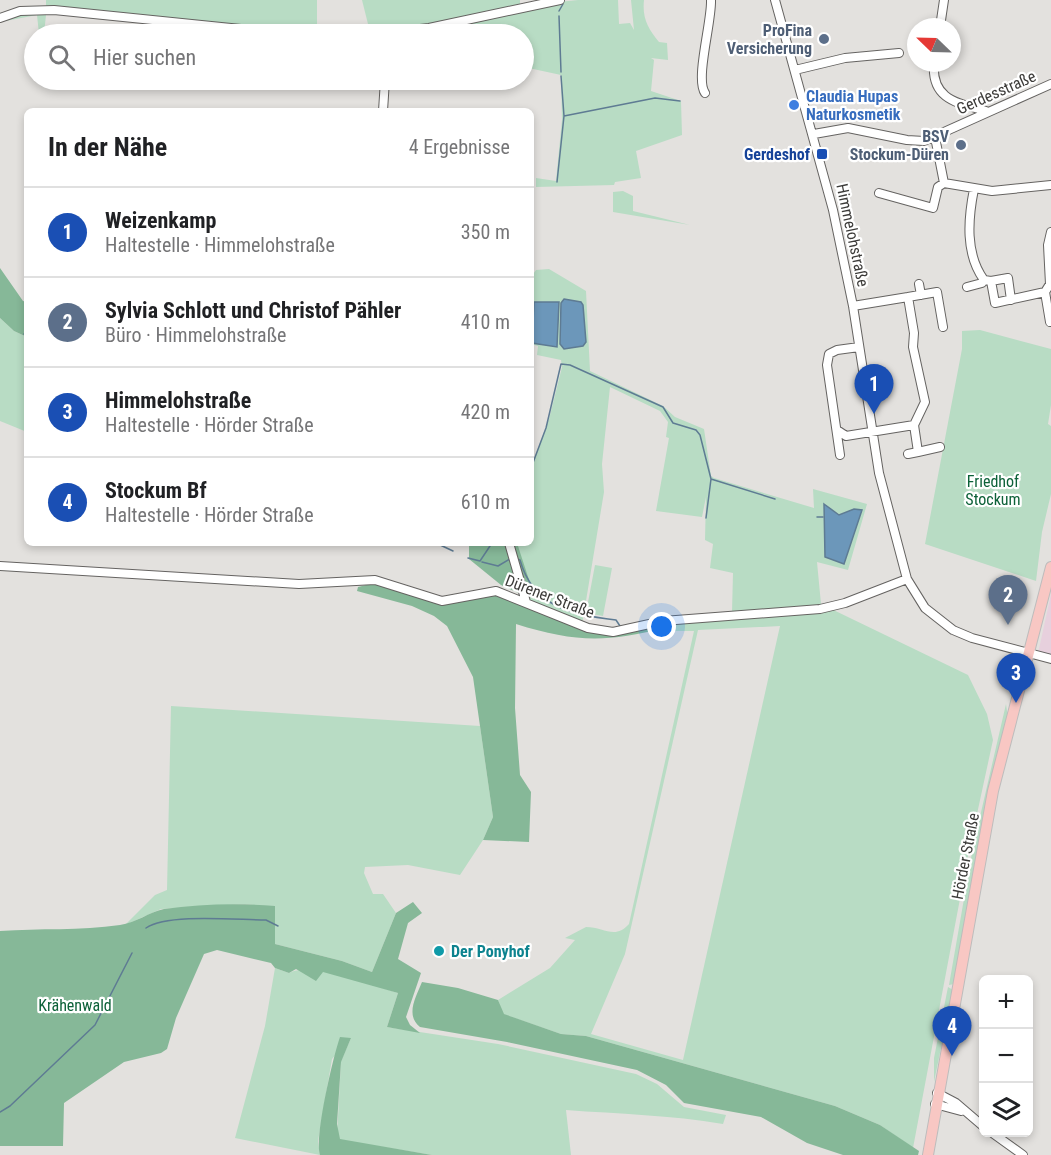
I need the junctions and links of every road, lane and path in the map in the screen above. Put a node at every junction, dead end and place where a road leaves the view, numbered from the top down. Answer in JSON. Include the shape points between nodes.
{"nodes":[{"id":1,"x":560,"y":0,"type":"edge"},
{"id":2,"x":711,"y":0,"type":"edge"},
{"id":3,"x":775,"y":0,"type":"edge"},
{"id":4,"x":944,"y":0,"type":"edge"},
{"id":5,"x":0,"y":18,"type":"edge"},
{"id":6,"x":941,"y":18,"type":"edge"},
{"id":7,"x":192,"y":24,"type":"edge"},
{"id":8,"x":445,"y":24,"type":"edge"},
{"id":9,"x":899,"y":53,"type":"dead end"},
{"id":10,"x":795,"y":70,"type":"junction"},
{"id":11,"x":934,"y":72,"type":"edge"},
{"id":12,"x":1051,"y":84,"type":"edge"},
{"id":13,"x":384,"y":90,"type":"edge"},
{"id":14,"x":705,"y":93,"type":"dead end"},
{"id":15,"x":383,"y":108,"type":"edge"},
{"id":16,"x":986,"y":111,"type":"junction"},
{"id":17,"x":814,"y":134,"type":"junction"},
{"id":18,"x":935,"y":137,"type":"junction"},
{"id":19,"x":944,"y":183,"type":"junction"},
{"id":20,"x":1051,"y":185,"type":"edge"},
{"id":21,"x":974,"y":189,"type":"junction"},
{"id":22,"x":879,"y":193,"type":"dead end"},
{"id":23,"x":1051,"y":232,"type":"edge"},
{"id":24,"x":988,"y":280,"type":"junction"},
{"id":25,"x":919,"y":284,"type":"dead end"},
{"id":26,"x":968,"y":287,"type":"dead end"},
{"id":27,"x":1045,"y":292,"type":"junction"},
{"id":28,"x":921,"y":295,"type":"junction"},
{"id":29,"x":908,"y":297,"type":"junction"},
{"id":30,"x":1011,"y":300,"type":"junction"},
{"id":31,"x":853,"y":306,"type":"junction"},
{"id":32,"x":1050,"y":322,"type":"edge"},
{"id":33,"x":943,"y":327,"type":"dead end"},
{"id":34,"x":860,"y":347,"type":"junction"},
{"id":35,"x":914,"y":425,"type":"junction"},
{"id":36,"x":837,"y":430,"type":"junction"},
{"id":37,"x":872,"y":433,"type":"junction"},
{"id":38,"x":940,"y":447,"type":"dead end"},
{"id":39,"x":918,"y":452,"type":"junction"},
{"id":40,"x":908,"y":454,"type":"dead end"},
{"id":41,"x":840,"y":455,"type":"dead end"},
{"id":42,"x":510,"y":546,"type":"edge"},
{"id":43,"x":0,"y":566,"type":"edge"},
{"id":44,"x":1051,"y":567,"type":"edge"},
{"id":45,"x":907,"y":579,"type":"junction"},
{"id":46,"x":526,"y":602,"type":"junction"},
{"id":47,"x":1030,"y":652,"type":"junction"},
{"id":48,"x":1051,"y":659,"type":"edge"},
{"id":49,"x":936,"y":1099,"type":"junction"},
{"id":50,"x":979,"y":1123,"type":"edge"},
{"id":51,"x":999,"y":1137,"type":"edge"},
{"id":52,"x":928,"y":1155,"type":"edge"},
{"id":53,"x":1023,"y":1155,"type":"edge"}],
"edges":[{"from":1,"to":8,"type":"street"},
{"from":2,"to":14,"type":"street","via":[[702,81]]},
{"from":3,"to":10,"type":"street","name":"Himmelohstraße"},
{"from":4,"to":6,"type":"street"},
{"from":5,"to":7,"type":"street","via":[[20,11],[54,10]]},
{"from":9,"to":10,"type":"street","via":[[845,58]]},
{"from":10,"to":17,"type":"street","name":"Himmelohstraße"},
{"from":11,"to":16,"type":"street","via":[[941,92]]},
{"from":12,"to":16,"type":"street","name":"Gerdesstraße"},
{"from":13,"to":15,"type":"street"},
{"from":16,"to":18,"type":"street","name":"Gerdesstraße"},
{"from":17,"to":18,"type":"street","name":"Gerdesstraße","via":[[848,128],[915,141]]},
{"from":17,"to":31,"type":"street","name":"Himmelohstraße"},
{"from":18,"to":19,"type":"street"},
{"from":19,"to":21,"type":"street"},
{"from":19,"to":22,"type":"street","via":[[938,187],[933,208]]},
{"from":20,"to":21,"type":"street","via":[[1017,190]]},
{"from":21,"to":24,"type":"street","via":[[968,222],[977,270]]},
{"from":23,"to":27,"type":"street","via":[[1050,284]]},
{"from":24,"to":26,"type":"street"},
{"from":24,"to":30,"type":"street","via":[[995,303]]},
{"from":24,"to":30,"type":"street","via":[[1008,278]]},
{"from":25,"to":28,"type":"street"},
{"from":27,"to":30,"type":"street"},
{"from":27,"to":32,"type":"street"},
{"from":28,"to":29,"type":"street"},
{"from":28,"to":33,"type":"street","via":[[937,292]]},
{"from":29,"to":31,"type":"street"},
{"from":29,"to":35,"type":"street","via":[[913,347],[925,402]]},
{"from":31,"to":34,"type":"street","name":"Himmelohstraße"},
{"from":34,"to":36,"type":"street","via":[[829,354],[827,365]]},
{"from":34,"to":37,"type":"street","name":"Himmelohstraße"},
{"from":35,"to":37,"type":"street"},
{"from":35,"to":39,"type":"street"},
{"from":36,"to":37,"type":"street","via":[[846,436]]},
{"from":36,"to":41,"type":"street"},
{"from":37,"to":45,"type":"street","name":"Himmelohstraße"},
{"from":38,"to":39,"type":"street"},
{"from":39,"to":40,"type":"street"},
{"from":42,"to":46,"type":"street"},
{"from":43,"to":46,"type":"street","name":"Dürener Straße","via":[[299,584],[375,580],[437,600],[496,591]]},
{"from":44,"to":47,"type":"main road","name":"Hörder Straße"},
{"from":45,"to":46,"type":"street","name":"Dürener Straße","via":[[820,609],[663,621],[613,632],[588,628]]},
{"from":45,"to":47,"type":"street","name":"Himmelohstraße","via":[[925,608],[953,630]]},
{"from":47,"to":48,"type":"street","name":"Himmelohstraße"},
{"from":47,"to":49,"type":"main road","name":"Hörder Straße","via":[[991,801]]},
{"from":49,"to":50,"type":"street"},
{"from":49,"to":52,"type":"main road","name":"Hörder Straße"},
{"from":51,"to":53,"type":"street"}]}
